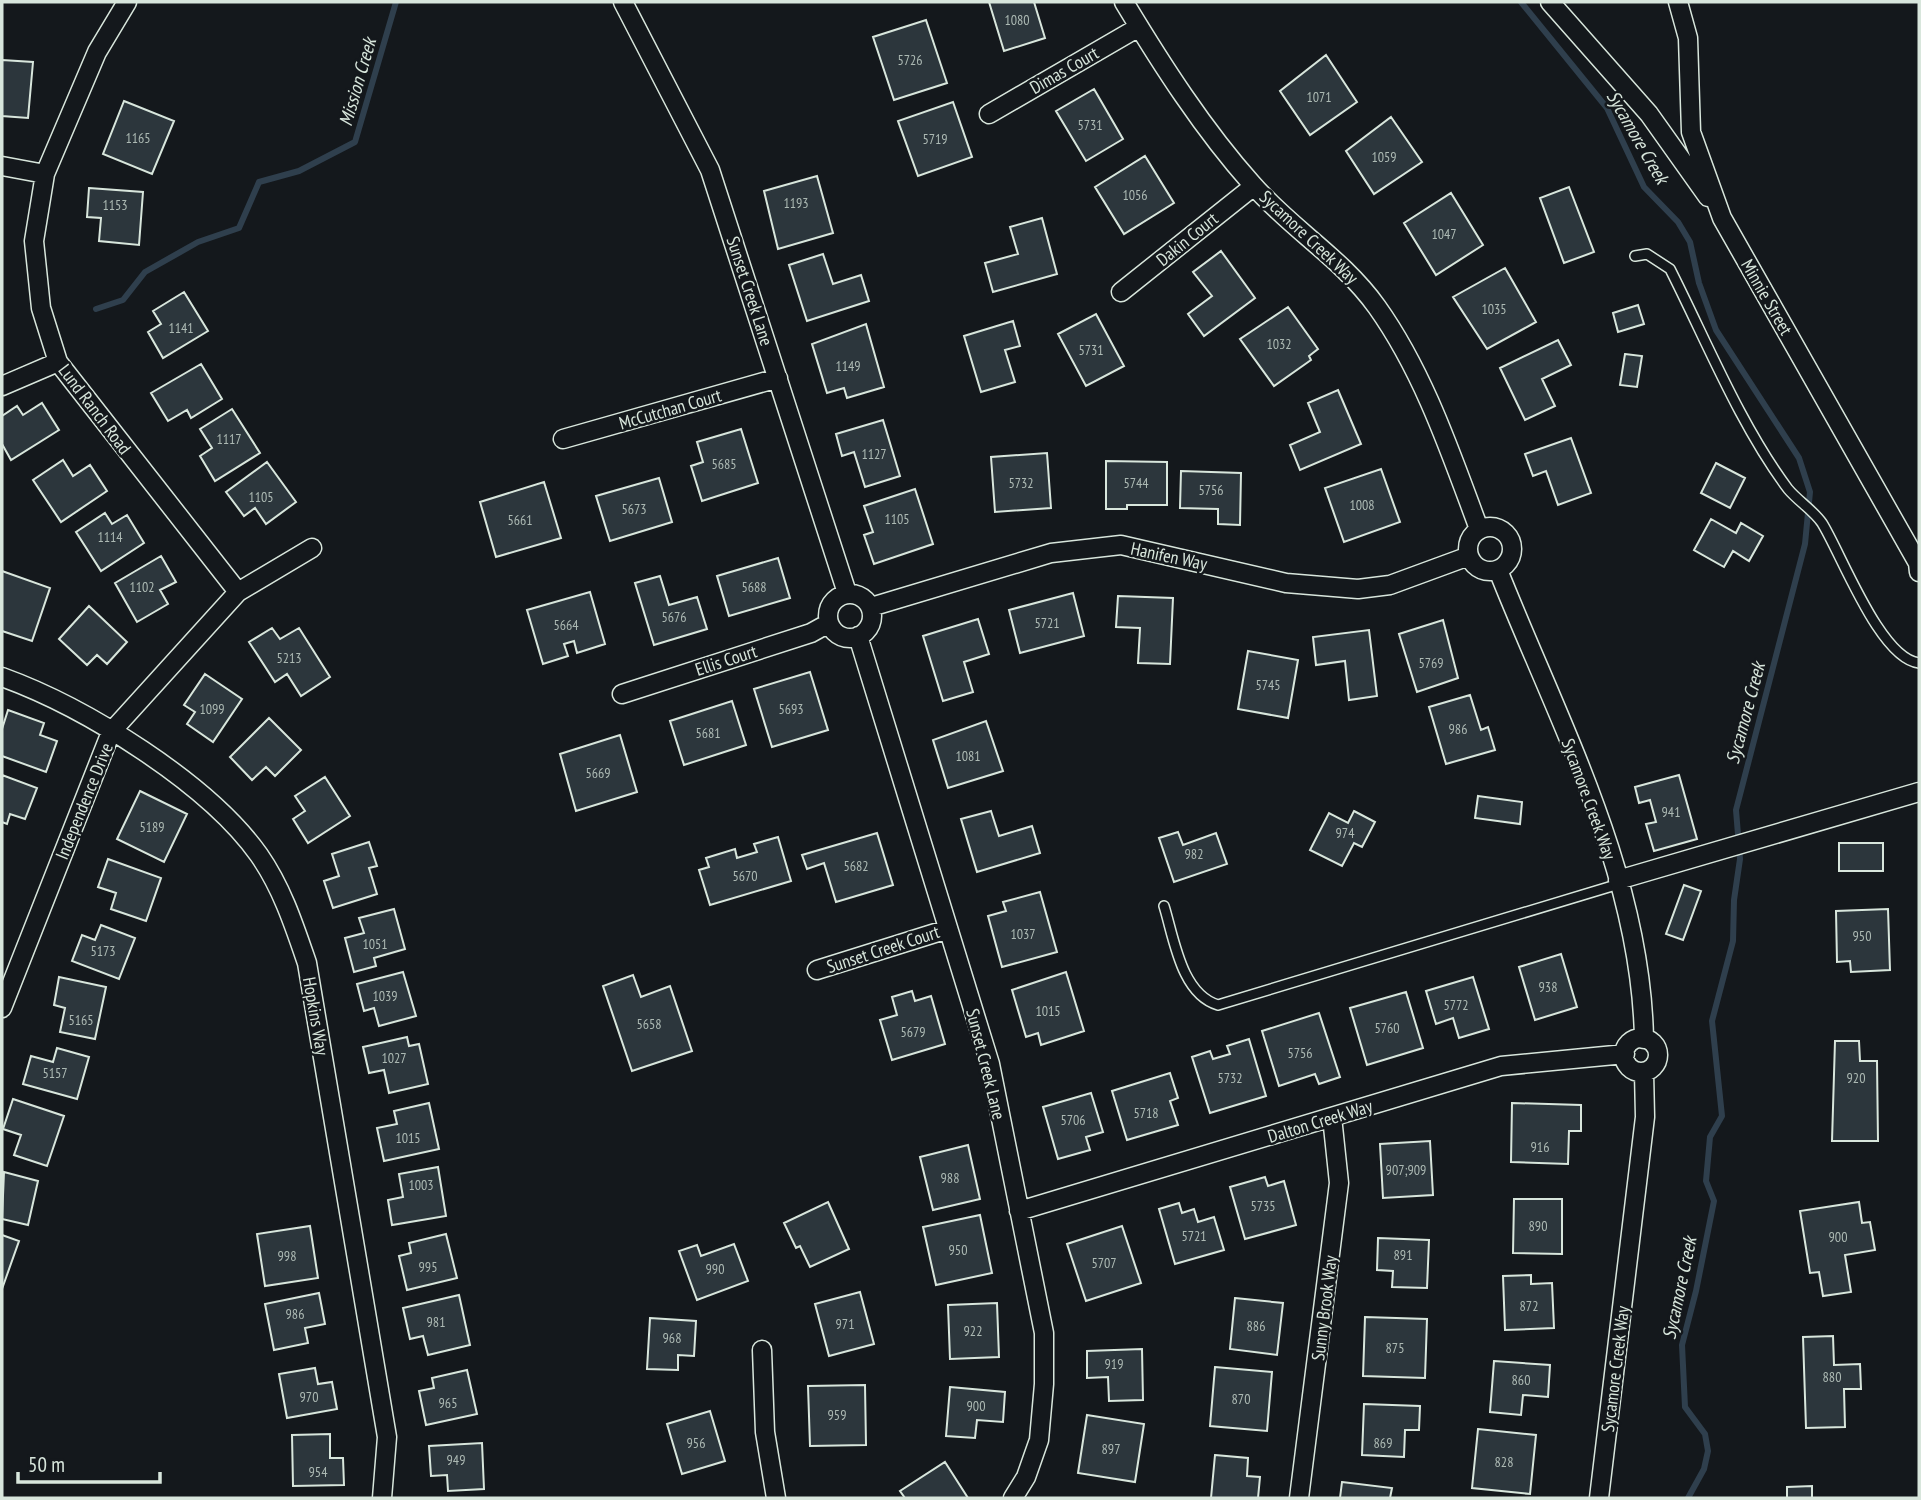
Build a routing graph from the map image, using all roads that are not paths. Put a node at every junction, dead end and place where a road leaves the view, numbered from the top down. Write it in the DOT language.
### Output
graph roads {
  1 [pos="127,2"];
  2 [pos="623,2"];
  3 [pos="1124,2"];
  4 [pos="1550,2"];
  5 [pos="1678,2"];
  6 [pos="1139,27"];
  7 [pos="989,114"];
  8 [pos="2,166"];
  9 [pos="45,174"];
  10 [pos="1254,186"];
  11 [pos="1721,218"];
  12 [pos="1635,256"];
  13 [pos="1121,292"];
  14 [pos="58,362"];
  15 [pos="778,378"];
  16 [pos="2,386"];
  17 [pos="562,439"];
  18 [pos="1479,529"];
  19 [pos="312,548"];
  20 [pos="1469,556"];
  21 [pos="1498,570"];
  22 [pos="1919,572"];
  23 [pos="238,592"];
  24 [pos="847,593"];
  25 [pos="871,607"];
  26 [pos="828,622"];
  27 [pos="858,636"];
  28 [pos="1919,663"];
  29 [pos="2,677"];
  30 [pos="622,694"];
  31 [pos="111,732"];
  32 [pos="1919,792"];
  33 [pos="1618,882"];
  34 [pos="1164,906"];
  35 [pos="948,929"];
  36 [pos="817,970"];
  37 [pos="2,1008"];
  38 [pos="1644,1039"];
  39 [pos="1625,1054"];
  40 [pos="1644,1072"];
  41 [pos="1332,1118"];
  42 [pos="1019,1211"];
  43 [pos="762,1350"];
  44 [pos="382,1498"];
  45 [pos="776,1498"];
  46 [pos="1013,1498"];
  47 [pos="1299,1498"];
  48 [pos="1599,1498"];
  1 -- 9 [label="street, Lund Ranch Road"];
  2 -- 15 [label="street, Sunset Creek Lane"];
  3 -- 6 [label="street, Sycamore Creek Way"];
  4 -- 11 [label="street"];
  5 -- 11 [label="street, Minnie Street"];
  6 -- 7 [label="street, Dimas Court"];
  6 -- 10 [label="street, Sycamore Creek Way"];
  8 -- 9 [label="street"];
  9 -- 14 [label="street, Lund Ranch Road"];
  10 -- 13 [label="street, Dakin Court"];
  10 -- 18 [label="street, Sycamore Creek Way"];
  11 -- 22 [label="street, Minnie Street"];
  12 -- 28 [label="lane"];
  14 -- 16 [label="street"];
  14 -- 23 [label="street, Lund Ranch Road"];
  15 -- 17 [label="street, McCutchan Court"];
  15 -- 24 [label="street, Sunset Creek Lane"];
  18 -- 20 [label="street"];
  18 -- 21 [label="street"];
  19 -- 23 [label="street, Independence Drive"];
  20 -- 21 [label="street"];
  20 -- 25 [label="street, Hanifen Way"];
  21 -- 33 [label="street, Sycamore Creek Way"];
  23 -- 31 [label="street, Independence Drive"];
  24 -- 25 [label="street"];
  24 -- 26 [label="street"];
  25 -- 27 [label="street"];
  26 -- 27 [label="street"];
  26 -- 30 [label="street, Ellis Court"];
  27 -- 35 [label="street, Sunset Creek Lane"];
  29 -- 31 [label="street, Hopkins Way"];
  31 -- 37 [label="street, Independence Drive"];
  31 -- 44 [label="street, Hopkins Way"];
  32 -- 33 [label="street"];
  33 -- 34 [label="lane"];
  33 -- 38 [label="street, Sycamore Creek Way"];
  35 -- 36 [label="street, Sunset Creek Court"];
  35 -- 42 [label="street, Sunset Creek Lane"];
  38 -- 39 [label="street"];
  38 -- 40 [label="street"];
  39 -- 40 [label="street"];
  39 -- 41 [label="street, Dalton Creek Way"];
  40 -- 48 [label="street, Sycamore Creek Way"];
  41 -- 42 [label="street, Dalton Creek Way"];
  41 -- 47 [label="street, Sunny Brook Way"];
  42 -- 46 [label="street, Sunset Creek Lane"];
  43 -- 45 [label="street"];
}
